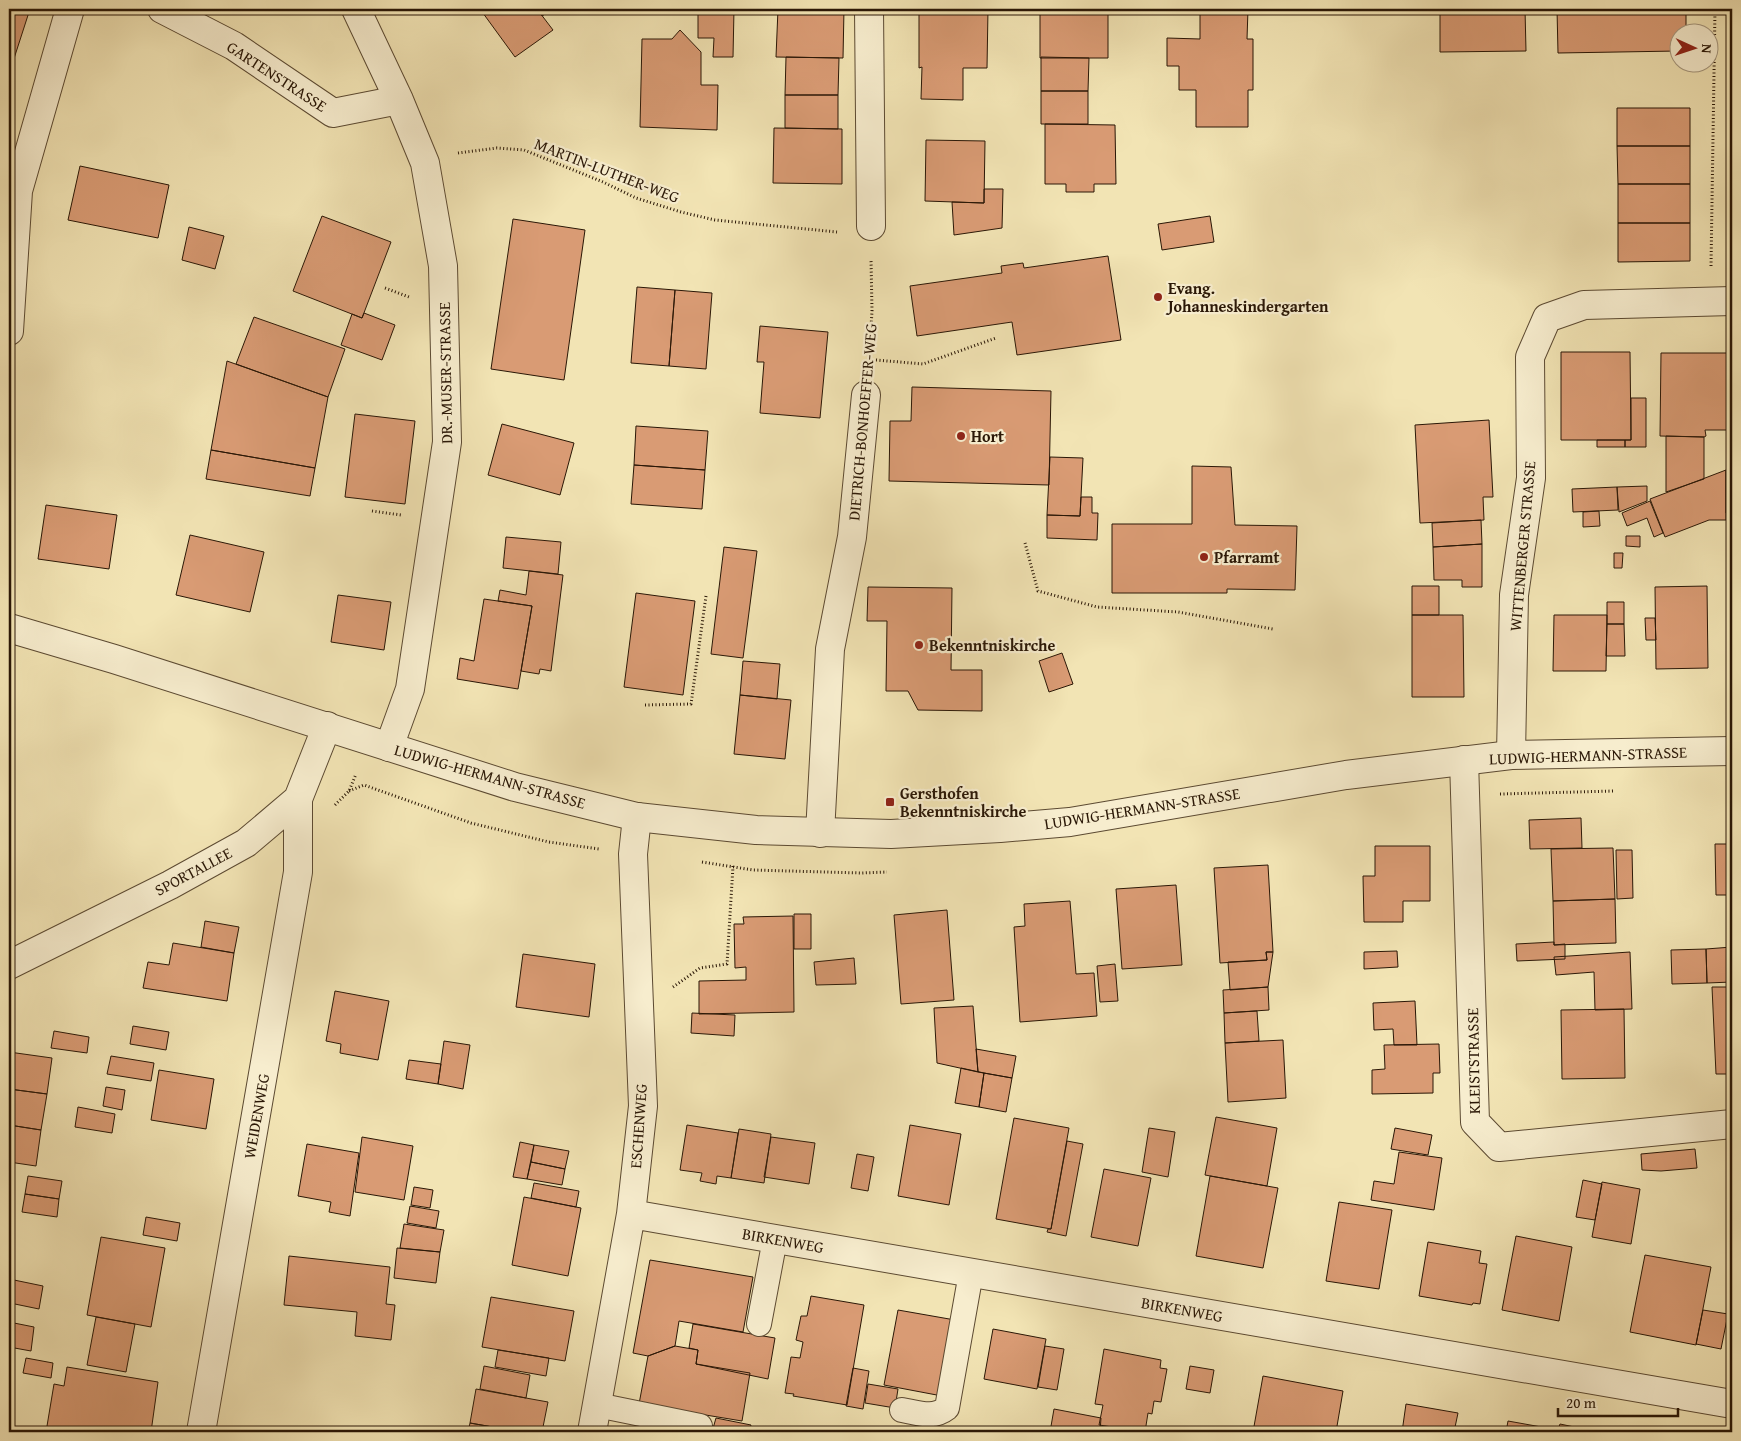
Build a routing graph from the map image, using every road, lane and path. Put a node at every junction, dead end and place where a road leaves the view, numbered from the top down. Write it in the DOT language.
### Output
graph roads {
  1 [pos="70,9"];
  2 [pos="162,9"];
  3 [pos="356,9"];
  4 [pos="869,9"];
  5 [pos="1715,9"];
  6 [pos="399,100"];
  7 [pos="425,164"];
  8 [pos="870,231"];
  9 [pos="1721,301"];
  10 [pos="9,331"];
  11 [pos="996,338"];
  12 [pos="869,359"];
  13 [pos="866,396"];
  14 [pos="1025,542"];
  15 [pos="706,596"];
  16 [pos="9,628"];
  17 [pos="1273,629"];
  18 [pos="645,705"];
  19 [pos="328,726"];
  20 [pos="389,747"];
  21 [pos="1732,751"];
  22 [pos="1512,754"];
  23 [pos="1464,760"];
  24 [pos="349,791"];
  25 [pos="298,799"];
  26 [pos="637,817"];
  27 [pos="500,822"];
  28 [pos="498,830"];
  29 [pos="820,833"];
  30 [pos="633,854"];
  31 [pos="733,866"];
  32 [pos="9,965"];
  33 [pos="639,1014"];
  34 [pos="1732,1124"];
  35 [pos="631,1214"];
  36 [pos="775,1239"];
  37 [pos="971,1273"];
  38 [pos="760,1324"];
  39 [pos="1732,1404"];
  40 [pos="597,1405"];
  41 [pos="902,1410"];
  42 [pos="700,1426"];
  43 [pos="201,1432"];
  44 [pos="592,1432"];
  1 -- 10 [label="street"];
  2 -- 6 [label="street, GARTENSTRASSE"];
  3 -- 6 [label="street, DR.-MUSER-STRASSE"];
  4 -- 8 [label="street"];
  5 -- 9 [label="path"];
  6 -- 7 [label="street, DR.-MUSER-STRASSE"];
  7 -- 8 [label="path, MARTIN-LUTHER-WEG"];
  7 -- 20 [label="street, DR.-MUSER-STRASSE"];
  8 -- 12 [label="path, DIETRICH-BONHOEFFER-WEG"];
  9 -- 22 [label="street, WITTENBERGER STRASSE"];
  11 -- 12 [label="path"];
  12 -- 13 [label="path, DIETRICH-BONHOEFFER-WEG"];
  13 -- 29 [label="street, DIETRICH-BONHOEFFER-WEG"];
  14 -- 17 [label="path"];
  15 -- 18 [label="path"];
  16 -- 19 [label="street, LUDWIG-HERMANN-STRASSE"];
  19 -- 20 [label="street, LUDWIG-HERMANN-STRASSE"];
  19 -- 25 [label="street, SPORTALLEE"];
  20 -- 26 [label="street, LUDWIG-HERMANN-STRASSE"];
  21 -- 22 [label="street, LUDWIG-HERMANN-STRASSE"];
  22 -- 23 [label="street, LUDWIG-HERMANN-STRASSE"];
  23 -- 29 [label="street, LUDWIG-HERMANN-STRASSE"];
  23 -- 34 [label="street, KLEISTSTRASSE"];
  24 -- 28 [label="path"];
  25 -- 32 [label="street, SPORTALLEE"];
  25 -- 43 [label="street, WEIDENWEG"];
  26 -- 29 [label="street, LUDWIG-HERMANN-STRASSE"];
  26 -- 30 [label="street, ESCHENWEG"];
  27 -- 28 [label="path"];
  28 -- 30 [label="path"];
  30 -- 33 [label="street, ESCHENWEG"];
  31 -- 33 [label="path"];
  33 -- 35 [label="street, ESCHENWEG"];
  35 -- 36 [label="street, BIRKENWEG"];
  35 -- 40 [label="street, ESCHENWEG"];
  36 -- 37 [label="street, BIRKENWEG"];
  36 -- 38 [label="lane"];
  37 -- 39 [label="street, BIRKENWEG"];
  37 -- 41 [label="lane"];
  40 -- 42 [label="lane"];
  40 -- 44 [label="street, ESCHENWEG"];
}
